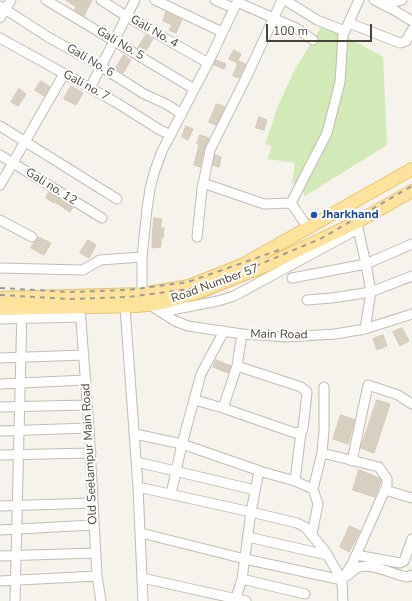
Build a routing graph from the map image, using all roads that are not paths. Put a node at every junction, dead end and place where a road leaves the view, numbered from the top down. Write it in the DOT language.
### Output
graph roads {
  1 [pos="10,0"];
  2 [pos="46,0"];
  3 [pos="101,0"];
  4 [pos="135,0"];
  5 [pos="156,0"];
  6 [pos="215,0"];
  7 [pos="283,0"];
  8 [pos="359,0"];
  9 [pos="402,0"];
  10 [pos="379,2"];
  11 [pos="236,3"];
  12 [pos="2,11"];
  13 [pos="126,16"];
  14 [pos="274,18"];
  15 [pos="412,21"];
  16 [pos="346,30"];
  17 [pos="412,30"];
  18 [pos="222,32"];
  19 [pos="0,38"];
  20 [pos="114,40"];
  21 [pos="313,40"];
  22 [pos="208,63"];
  23 [pos="100,66"];
  24 [pos="64,74"];
  25 [pos="90,88"];
  26 [pos="194,89"];
  27 [pos="182,114"];
  28 [pos="0,126"];
  29 [pos="170,135"];
  30 [pos="26,142"];
  31 [pos="0,155"];
  32 [pos="13,164"];
  33 [pos="412,169"];
  34 [pos="204,183"];
  35 [pos="0,185"];
  36 [pos="412,192"];
  37 [pos="117,199"];
  38 [pos="291,203"];
  39 [pos="102,218"];
  40 [pos="0,220"];
  41 [pos="358,226"];
  42 [pos="308,228"];
  43 [pos="32,237"];
  44 [pos="197,237"];
  45 [pos="412,244"];
  46 [pos="142,257"];
  47 [pos="366,264"];
  48 [pos="263,267"];
  49 [pos="0,268"];
  50 [pos="412,276"];
  51 [pos="269,278"];
  52 [pos="292,278"];
  53 [pos="371,292"];
  54 [pos="142,294"];
  55 [pos="0,298"];
  56 [pos="307,300"];
  57 [pos="150,305"];
  58 [pos="125,307"];
  59 [pos="0,309"];
  60 [pos="80,312"];
  61 [pos="161,312"];
  62 [pos="21,313"];
  63 [pos="412,314"];
  64 [pos="0,319"];
  65 [pos="365,329"];
  66 [pos="224,331"];
  67 [pos="242,334"];
  68 [pos="84,355"];
  69 [pos="0,358"];
  70 [pos="20,358"];
  71 [pos="237,366"];
  72 [pos="86,380"];
  73 [pos="19,383"];
  74 [pos="0,384"];
  75 [pos="324,387"];
  76 [pos="195,400"];
  77 [pos="412,404"];
  78 [pos="86,405"];
  79 [pos="0,407"];
  80 [pos="19,407"];
  81 [pos="224,408"];
  82 [pos="89,428"];
  83 [pos="18,430"];
  84 [pos="0,431"];
  85 [pos="301,432"];
  86 [pos="134,434"];
  87 [pos="182,444"];
  88 [pos="91,453"];
  89 [pos="322,453"];
  90 [pos="0,455"];
  91 [pos="18,455"];
  92 [pos="352,461"];
  93 [pos="137,462"];
  94 [pos="176,471"];
  95 [pos="260,471"];
  96 [pos="295,481"];
  97 [pos="138,487"];
  98 [pos="313,489"];
  99 [pos="255,490"];
  100 [pos="385,490"];
  101 [pos="171,494"];
  102 [pos="412,498"];
  103 [pos="93,503"];
  104 [pos="0,506"];
  105 [pos="18,506"];
  106 [pos="251,512"];
  107 [pos="93,526"];
  108 [pos="0,530"];
  109 [pos="17,530"];
  110 [pos="141,533"];
  111 [pos="312,534"];
  112 [pos="248,537"];
  113 [pos="412,539"];
  114 [pos="96,553"];
  115 [pos="356,554"];
  116 [pos="327,555"];
  117 [pos="0,556"];
  118 [pos="17,556"];
  119 [pos="245,559"];
  120 [pos="412,575"];
  121 [pos="97,576"];
  122 [pos="142,578"];
  123 [pos="242,579"];
  124 [pos="0,580"];
  125 [pos="16,580"];
  126 [pos="342,580"];
  127 [pos="305,594"];
  128 [pos="235,600"];
  129 [pos="15,601"];
  130 [pos="101,601"];
  131 [pos="144,601"];
  132 [pos="246,601"];
  133 [pos="344,601"];
  1 -- 12 [label="street"];
  2 -- 20 [label="street, Gali No. 5"];
  3 -- 13 [label="street, Gali No. 4"];
  4 -- 13 [label="street"];
  5 -- 18 [label="street"];
  6 -- 11 [label="street"];
  7 -- 14 [label="street"];
  7 -- 16 [label="street"];
  8 -- 16 [label="street"];
  9 -- 10 [label="street"];
  10 -- 15 [label="street"];
  11 -- 14 [label="street"];
  11 -- 18 [label="street"];
  12 -- 23 [label="street, Gali No. 6"];
  13 -- 20 [label="street"];
  13 -- 22 [label="street, Gali No. 4"];
  14 -- 21 [label="street"];
  14 -- 34 [label="street"];
  16 -- 17 [label="street"];
  16 -- 38 [label="street"];
  18 -- 22 [label="street"];
  19 -- 24 [label="street, Gali no. 7"];
  20 -- 23 [label="street"];
  20 -- 26 [label="street, Gali No. 5"];
  22 -- 26 [label="street"];
  23 -- 25 [label="street"];
  23 -- 27 [label="street, Gali No. 6"];
  24 -- 25 [label="street, Gali no. 7"];
  24 -- 30 [label="street"];
  25 -- 29 [label="street, Gali no. 7"];
  26 -- 27 [label="street"];
  27 -- 29 [label="street"];
  28 -- 30 [label="street"];
  29 -- 46 [label="street"];
  30 -- 32 [label="street"];
  30 -- 37 [label="street"];
  31 -- 32 [label="street, Gali no. 12"];
  32 -- 35 [label="street"];
  32 -- 39 [label="street, Gali no. 12"];
  33 -- 42 [label="main road"];
  34 -- 38 [label="street"];
  34 -- 44 [label="street"];
  36 -- 41 [label="main road, Road Number 57"];
  38 -- 42 [label="street"];
  40 -- 43 [label="street"];
  41 -- 47 [label="street"];
  41 -- 48 [label="main road, Road Number 57"];
  41 -- 51 [label="street"];
  42 -- 54 [label="main road"];
  45 -- 47 [label="street"];
  46 -- 49 [label="street"];
  46 -- 54 [label="street"];
  47 -- 52 [label="street"];
  47 -- 53 [label="street"];
  48 -- 51 [label="street"];
  48 -- 57 [label="main road, Road Number 57"];
  50 -- 53 [label="street"];
  51 -- 61 [label="street"];
  53 -- 56 [label="street"];
  53 -- 65 [label="street"];
  54 -- 55 [label="main road"];
  57 -- 58 [label="main road, Road Number 57"];
  57 -- 61 [label="street, Main Road"];
  58 -- 60 [label="main road, Road Number 57"];
  58 -- 86 [label="street"];
  59 -- 62 [label="main road, Road Number 57"];
  60 -- 62 [label="main road, Road Number 57"];
  60 -- 68 [label="street, Old Seelampur Main Road"];
  61 -- 66 [label="street, Main Road"];
  62 -- 64 [label="street"];
  62 -- 70 [label="street"];
  63 -- 65 [label="street, Main Road"];
  65 -- 67 [label="street, Main Road"];
  66 -- 67 [label="street, Main Road"];
  66 -- 76 [label="street"];
  67 -- 71 [label="street"];
  68 -- 70 [label="street"];
  68 -- 72 [label="street, Old Seelampur Main Road"];
  69 -- 70 [label="street"];
  70 -- 73 [label="street"];
  71 -- 81 [label="street"];
  71 -- 85 [label="street"];
  72 -- 73 [label="street"];
  72 -- 78 [label="street, Old Seelampur Main Road"];
  73 -- 74 [label="street"];
  73 -- 80 [label="street"];
  75 -- 89 [label="street"];
  76 -- 81 [label="street"];
  76 -- 87 [label="street"];
  77 -- 92 [label="street"];
  78 -- 80 [label="street"];
  78 -- 82 [label="street, Old Seelampur Main Road"];
  79 -- 80 [label="street"];
  80 -- 83 [label="street"];
  81 -- 85 [label="street"];
  82 -- 83 [label="street"];
  82 -- 88 [label="street, Old Seelampur Main Road"];
  83 -- 84 [label="street"];
  83 -- 91 [label="street"];
  85 -- 96 [label="street"];
  86 -- 87 [label="street"];
  86 -- 93 [label="street"];
  87 -- 94 [label="street"];
  87 -- 95 [label="street"];
  88 -- 91 [label="street"];
  88 -- 103 [label="street, Old Seelampur Main Road"];
  89 -- 92 [label="street"];
  89 -- 98 [label="street"];
  90 -- 91 [label="street"];
  91 -- 105 [label="street"];
  92 -- 100 [label="street"];
  93 -- 94 [label="street"];
  93 -- 97 [label="street"];
  94 -- 99 [label="street"];
  94 -- 101 [label="street"];
  95 -- 96 [label="street"];
  95 -- 99 [label="street"];
  96 -- 98 [label="street"];
  97 -- 101 [label="street"];
  97 -- 110 [label="street"];
  98 -- 111 [label="street"];
  99 -- 106 [label="street"];
  100 -- 102 [label="street"];
  100 -- 115 [label="street"];
  101 -- 106 [label="street"];
  103 -- 105 [label="street"];
  103 -- 107 [label="street, Old Seelampur Main Road"];
  104 -- 105 [label="street"];
  105 -- 109 [label="street"];
  106 -- 111 [label="street"];
  106 -- 112 [label="street"];
  107 -- 109 [label="street"];
  107 -- 114 [label="street, Old Seelampur Main Road"];
  108 -- 109 [label="street"];
  109 -- 118 [label="street"];
  110 -- 119 [label="street"];
  110 -- 122 [label="street"];
  111 -- 116 [label="street"];
  112 -- 116 [label="street"];
  112 -- 119 [label="street"];
  113 -- 115 [label="street"];
  114 -- 118 [label="street"];
  114 -- 121 [label="street, Old Seelampur Main Road"];
  115 -- 126 [label="street"];
  116 -- 126 [label="street"];
  117 -- 118 [label="street"];
  118 -- 125 [label="street"];
  119 -- 123 [label="street"];
  119 -- 126 [label="street"];
  120 -- 126 [label="street"];
  121 -- 125 [label="street"];
  121 -- 130 [label="street, Old Seelampur Main Road"];
  122 -- 128 [label="street"];
  122 -- 131 [label="street"];
  123 -- 127 [label="street"];
  123 -- 128 [label="street"];
  124 -- 125 [label="street"];
  125 -- 129 [label="street"];
  126 -- 133 [label="street"];
  128 -- 132 [label="street"];
}
